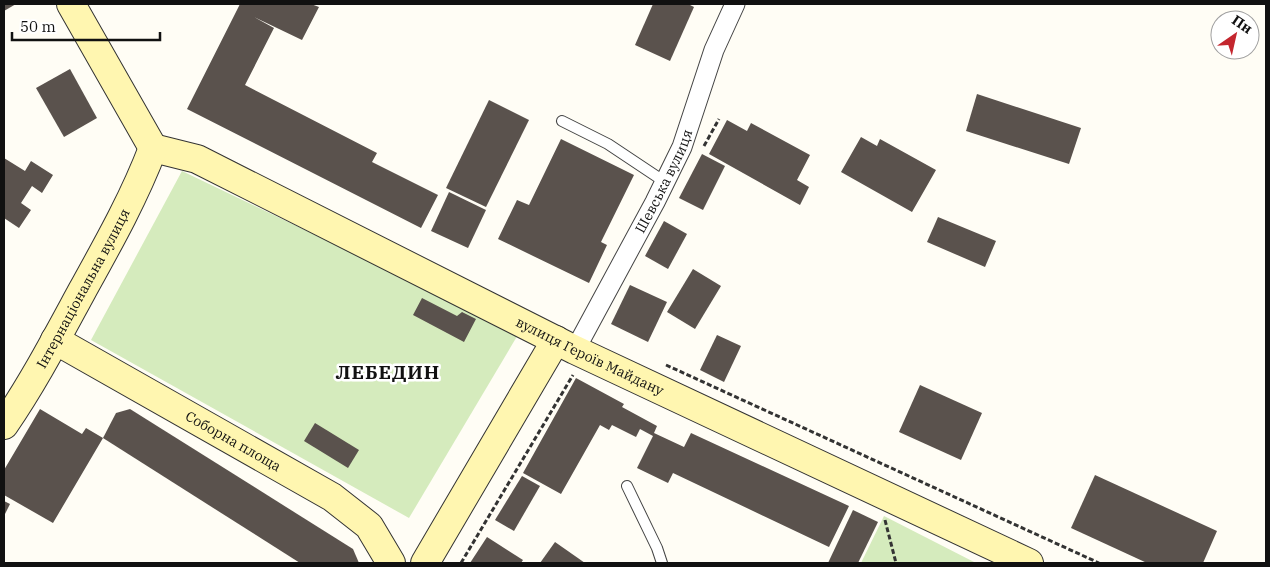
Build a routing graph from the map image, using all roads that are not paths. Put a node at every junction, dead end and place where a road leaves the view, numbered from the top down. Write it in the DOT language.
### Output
graph roads {
  1 [pos="71,4"];
  2 [pos="735,4"];
  3 [pos="562,121"];
  4 [pos="153,148"];
  5 [pos="665,182"];
  6 [pos="55,340"];
  7 [pos="572,348"];
  8 [pos="4,425"];
  9 [pos="627,486"];
  10 [pos="391,563"];
  11 [pos="425,563"];
  12 [pos="662,563"];
  13 [pos="1029,563"];
  1 -- 4 [label="main road"];
  2 -- 5 [label="street, Шевська вулиця"];
  3 -- 5 [label="lane"];
  4 -- 6 [label="main road, Інтернаціональна вулиця"];
  4 -- 7 [label="main road, вулиця Героїв Майдану"];
  5 -- 7 [label="street, Шевська вулиця"];
  6 -- 8 [label="main road, Інтернаціональна вулиця"];
  6 -- 10 [label="main road, Соборна площа"];
  7 -- 11 [label="main road"];
  7 -- 13 [label="main road, вулиця Героїв Майдану"];
  9 -- 12 [label="lane"];
}
